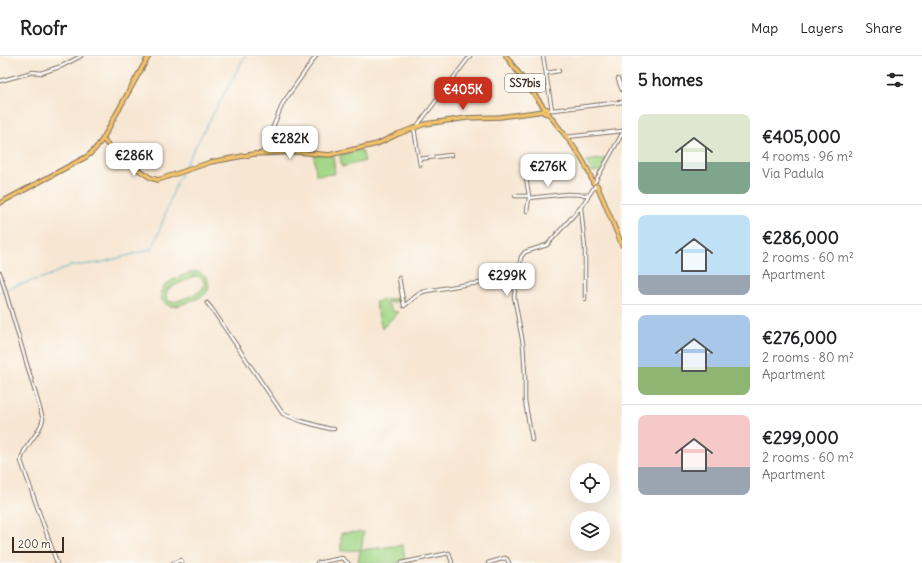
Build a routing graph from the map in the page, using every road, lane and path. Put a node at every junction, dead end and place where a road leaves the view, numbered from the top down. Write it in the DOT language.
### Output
graph roads {
  1 [pos="81,56"];
  2 [pos="149,56"];
  3 [pos="316,56"];
  4 [pos="470,56"];
  5 [pos="506,56"];
  6 [pos="543,56"];
  7 [pos="559,71"];
  8 [pos="546,73"];
  9 [pos="618,79"];
  10 [pos="0,81"];
  11 [pos="622,90"];
  12 [pos="622,102"];
  13 [pos="548,111"];
  14 [pos="415,127"];
  15 [pos="622,132"];
  16 [pos="566,137"];
  17 [pos="103,139"];
  18 [pos="262,153"];
  19 [pos="451,155"];
  20 [pos="419,160"];
  21 [pos="420,165"];
  22 [pos="526,178"];
  23 [pos="596,185"];
  24 [pos="588,195"];
  25 [pos="515,196"];
  26 [pos="529,197"];
  27 [pos="0,203"];
  28 [pos="581,207"];
  29 [pos="527,211"];
  30 [pos="622,245"];
  31 [pos="0,273"];
  32 [pos="399,278"];
  33 [pos="516,282"];
  34 [pos="585,299"];
  35 [pos="207,303"];
  36 [pos="334,429"];
  37 [pos="532,440"];
  38 [pos="57,563"];
  39 [pos="172,563"];
  40 [pos="182,563"];
  41 [pos="317,563"];
  42 [pos="348,563"];
  43 [pos="401,563"];
  44 [pos="452,563"];
  45 [pos="488,563"];
  46 [pos="509,563"];
  1 -- 10 [label="street"];
  2 -- 17 [label="main road"];
  3 -- 18 [label="street"];
  4 -- 14 [label="street"];
  5 -- 13 [label="main road, SS7bis"];
  6 -- 8 [label="street"];
  7 -- 8 [label="street"];
  8 -- 13 [label="street"];
  9 -- 11 [label="street"];
  12 -- 13 [label="street"];
  13 -- 14 [label="main road"];
  13 -- 16 [label="main road, SS7bis"];
  14 -- 18 [label="main road"];
  14 -- 20 [label="street"];
  15 -- 16 [label="street"];
  15 -- 23 [label="street"];
  16 -- 23 [label="main road, SS7bis"];
  17 -- 18 [label="main road"];
  17 -- 27 [label="main road"];
  19 -- 20 [label="street"];
  20 -- 21 [label="street"];
  22 -- 26 [label="street"];
  23 -- 24 [label="street"];
  23 -- 30 [label="main road, SS7bis"];
  24 -- 26 [label="street"];
  24 -- 28 [label="street"];
  25 -- 26 [label="street"];
  26 -- 29 [label="street"];
  28 -- 33 [label="street"];
  28 -- 34 [label="street"];
  31 -- 38 [label="street"];
  32 -- 33 [label="street"];
  33 -- 37 [label="street"];
  35 -- 36 [label="street"];
  39 -- 40 [label="street"];
  41 -- 42 [label="street"];
  43 -- 44 [label="street"];
  45 -- 46 [label="street"];
}
